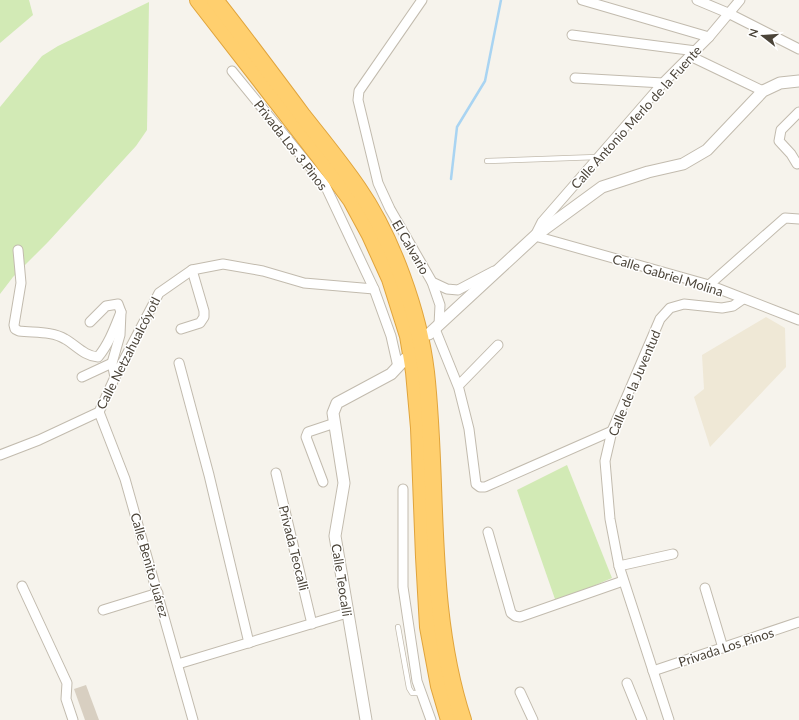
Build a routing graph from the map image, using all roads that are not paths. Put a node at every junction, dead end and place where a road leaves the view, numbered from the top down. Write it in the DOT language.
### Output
graph roads {
  1 [pos="198,0"];
  2 [pos="215,0"];
  3 [pos="422,0"];
  4 [pos="582,0"];
  5 [pos="697,0"];
  6 [pos="740,0"];
  7 [pos="728,14"];
  8 [pos="572,34"];
  9 [pos="709,37"];
  10 [pos="799,49"];
  11 [pos="693,54"];
  12 [pos="232,72"];
  13 [pos="575,78"];
  14 [pos="799,81"];
  15 [pos="663,84"];
  16 [pos="763,91"];
  17 [pos="799,112"];
  18 [pos="599,157"];
  19 [pos="487,161"];
  20 [pos="797,164"];
  21 [pos="368,186"];
  22 [pos="799,219"];
  23 [pos="535,236"];
  24 [pos="18,250"];
  25 [pos="504,266"];
  26 [pos="192,270"];
  27 [pos="432,282"];
  28 [pos="709,285"];
  29 [pos="374,289"];
  30 [pos="743,299"];
  31 [pos="121,312"];
  32 [pos="799,320"];
  33 [pos="90,322"];
  34 [pos="180,329"];
  35 [pos="434,329"];
  36 [pos="498,344"];
  37 [pos="112,363"];
  38 [pos="401,363"];
  39 [pos="179,364"];
  40 [pos="82,377"];
  41 [pos="115,377"];
  42 [pos="459,389"];
  43 [pos="99,412"];
  44 [pos="335,423"];
  45 [pos="612,430"];
  46 [pos="0,455"];
  47 [pos="276,473"];
  48 [pos="323,482"];
  49 [pos="403,489"];
  50 [pos="488,532"];
  51 [pos="673,554"];
  52 [pos="619,566"];
  53 [pos="623,581"];
  54 [pos="22,586"];
  55 [pos="704,588"];
  56 [pos="158,593"];
  57 [pos="103,610"];
  58 [pos="347,613"];
  59 [pos="799,622"];
  60 [pos="312,624"];
  61 [pos="398,627"];
  62 [pos="249,643"];
  63 [pos="723,648"];
  64 [pos="178,664"];
  65 [pos="653,671"];
  66 [pos="627,683"];
  67 [pos="520,692"];
  68 [pos="421,693"];
  69 [pos="73,720"];
  70 [pos="193,720"];
  71 [pos="366,720"];
  72 [pos="431,720"];
  73 [pos="449,720"];
  74 [pos="463,720"];
  75 [pos="533,720"];
  76 [pos="642,720"];
  77 [pos="669,720"];
  1 -- 73 [label="highway"];
  2 -- 21 [label="highway"];
  3 -- 21 [label="street, El Calvario"];
  4 -- 9 [label="street"];
  5 -- 7 [label="street"];
  6 -- 7 [label="street, Calle Antonio Merlo de la Fuente"];
  7 -- 9 [label="street, Calle Antonio Merlo de la Fuente"];
  7 -- 10 [label="street"];
  8 -- 11 [label="street"];
  9 -- 11 [label="street, Calle Antonio Merlo de la Fuente"];
  11 -- 15 [label="street, Calle Antonio Merlo de la Fuente"];
  11 -- 16 [label="street"];
  12 -- 29 [label="street, Privada Los 3 Pinos"];
  13 -- 15 [label="street"];
  14 -- 16 [label="street"];
  15 -- 18 [label="street, Calle Antonio Merlo de la Fuente"];
  16 -- 23 [label="street"];
  17 -- 20 [label="street"];
  18 -- 19 [label="lane"];
  18 -- 23 [label="street, Calle Antonio Merlo de la Fuente"];
  21 -- 27 [label="street, El Calvario"];
  21 -- 74 [label="highway"];
  22 -- 28 [label="street"];
  23 -- 25 [label="street"];
  23 -- 28 [label="street, Calle Gabriel Molina"];
  24 -- 31 [label="street"];
  25 -- 27 [label="street, El Calvario"];
  25 -- 35 [label="street"];
  26 -- 29 [label="street, Calle Netzahualcóyotl"];
  26 -- 34 [label="street"];
  26 -- 41 [label="street, Calle Netzahualcóyotl"];
  27 -- 35 [label="street"];
  28 -- 30 [label="street, Calle Gabriel Molina"];
  29 -- 38 [label="street, Privada Los 3 Pinos"];
  30 -- 32 [label="street, Calle Gabriel Molina"];
  30 -- 45 [label="street, Calle de la Juventud"];
  31 -- 33 [label="street"];
  31 -- 37 [label="street"];
  35 -- 36 [label="street"];
  37 -- 40 [label="street"];
  37 -- 41 [label="street"];
  38 -- 44 [label="street, Calle Teocalli"];
  39 -- 62 [label="street"];
  41 -- 43 [label="street, Calle Netzahualcóyotl"];
  42 -- 45 [label="street"];
  43 -- 46 [label="street, Calle Netzahualcóyotl"];
  43 -- 56 [label="street, Calle Benito Juárez"];
  44 -- 48 [label="street"];
  44 -- 58 [label="street, Calle Teocalli"];
  45 -- 52 [label="street, Calle de la Juventud"];
  47 -- 60 [label="street, Privada Teocalli"];
  49 -- 68 [label="street"];
  50 -- 53 [label="street"];
  51 -- 52 [label="street"];
  52 -- 53 [label="street, Calle de la Juventud"];
  53 -- 65 [label="street, Calle de la Juventud"];
  54 -- 69 [label="street"];
  55 -- 63 [label="street"];
  56 -- 57 [label="street"];
  56 -- 64 [label="street, Calle Benito Juárez"];
  58 -- 60 [label="street"];
  58 -- 71 [label="street, Calle Teocalli"];
  59 -- 63 [label="street, Privada Los Pinos"];
  60 -- 62 [label="street"];
  61 -- 68 [label="lane"];
  62 -- 64 [label="street"];
  63 -- 65 [label="street, Privada Los Pinos"];
  64 -- 70 [label="street, Calle Benito Juárez"];
  65 -- 77 [label="street, Calle de la Juventud"];
  66 -- 76 [label="street"];
  67 -- 75 [label="street"];
  68 -- 72 [label="street"];
}
